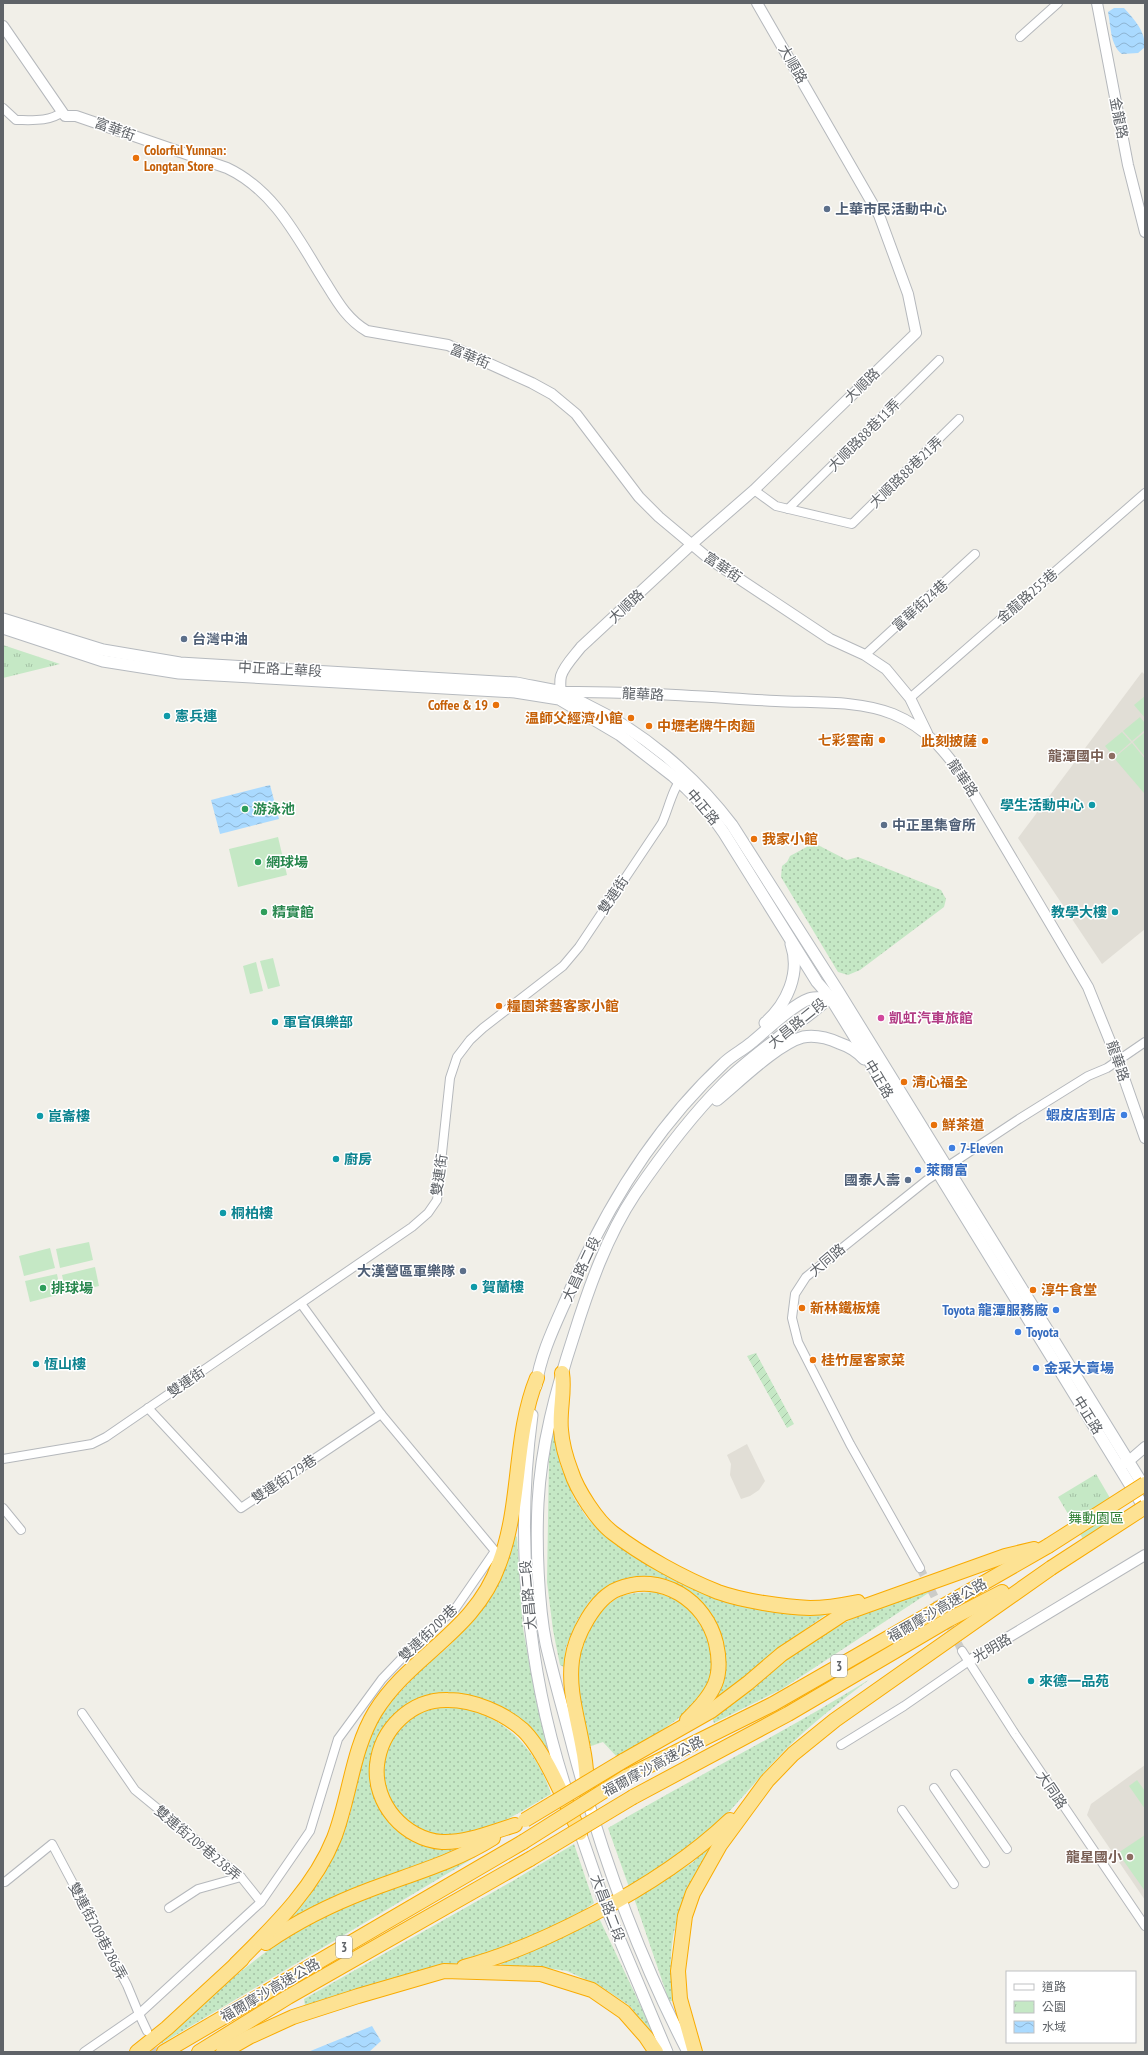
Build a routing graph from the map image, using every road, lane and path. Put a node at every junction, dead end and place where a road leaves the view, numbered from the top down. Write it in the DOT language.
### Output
graph roads {
  1 [pos="757,3"];
  2 [pos="1058,3"];
  3 [pos="1097,3"];
  4 [pos="3,26"];
  5 [pos="1020,37"];
  6 [pos="3,108"];
  7 [pos="62,112"];
  8 [pos="1145,232"];
  9 [pos="939,360"];
  10 [pos="960,419"];
  11 [pos="754,490"];
  12 [pos="1145,493"];
  13 [pos="788,509"];
  14 [pos="692,544"];
  15 [pos="976,554"];
  16 [pos="3,619"];
  17 [pos="3,628"];
  18 [pos="865,655"];
  19 [pos="560,696"];
  20 [pos="910,698"];
  21 [pos="927,733"];
  22 [pos="683,777"];
  23 [pos="785,928"];
  24 [pos="830,997"];
  25 [pos="1145,1042"];
  26 [pos="726,1061"];
  27 [pos="1118,1061"];
  28 [pos="877,1076"];
  29 [pos="691,1121"];
  30 [pos="1145,1138"];
  31 [pos="941,1170"];
  32 [pos="302,1305"];
  33 [pos="562,1373"];
  34 [pos="538,1378"];
  35 [pos="148,1408"];
  36 [pos="381,1414"];
  37 [pos="1145,1447"];
  38 [pos="3,1459"];
  39 [pos="1125,1463"];
  40 [pos="1143,1489"];
  41 [pos="3,1508"];
  42 [pos="1145,1508"];
  43 [pos="21,1530"];
  44 [pos="1048,1546"];
  45 [pos="1145,1555"];
  46 [pos="920,1568"];
  47 [pos="1051,1568"];
  48 [pos="892,1595"];
  49 [pos="962,1651"];
  50 [pos="969,1661"];
  51 [pos="82,1713"];
  52 [pos="674,1733"];
  53 [pos="841,1745"];
  54 [pos="955,1774"];
  55 [pos="934,1788"];
  56 [pos="755,1797"];
  57 [pos="588,1804"];
  58 [pos="902,1810"];
  59 [pos="520,1822"];
  60 [pos="580,1833"];
  61 [pos="1007,1849"];
  62 [pos="985,1863"];
  63 [pos="241,1877"];
  64 [pos="5,1882"];
  65 [pos="954,1884"];
  66 [pos="621,1899"];
  67 [pos="261,1902"];
  68 [pos="606,1907"];
  69 [pos="169,1908"];
  70 [pos="1145,1926"];
  71 [pos="236,1964"];
  72 [pos="444,1971"];
  73 [pos="138,2014"];
  74 [pos="147,2031"];
  75 [pos="84,2052"];
  76 [pos="137,2052"];
  77 [pos="164,2052"];
  78 [pos="199,2052"];
  79 [pos="223,2052"];
  80 [pos="656,2052"];
  81 [pos="667,2052"];
  82 [pos="688,2052"];
  83 [pos="695,2052"];
  1 -- 11 [label="street, 大順路"];
  2 -- 5 [label="street"];
  3 -- 8 [label="street, 金龍路"];
  4 -- 7 [label="street"];
  6 -- 7 [label="street"];
  7 -- 14 [label="street, 富華街"];
  9 -- 13 [label="street, 大順路88巷11弄"];
  10 -- 13 [label="street, 大順路88巷21弄"];
  11 -- 13 [label="street"];
  11 -- 14 [label="street, 大順路"];
  12 -- 20 [label="street, 金龍路255巷"];
  14 -- 18 [label="street, 富華街"];
  14 -- 19 [label="street, 大順路"];
  15 -- 18 [label="street, 富華街24巷"];
  16 -- 19 [label="main road, 中正路上華段"];
  17 -- 19 [label="main road, 中正路上華段"];
  18 -- 20 [label="street, 富華街"];
  19 -- 21 [label="street, 龍華路"];
  19 -- 22 [label="main road, 中正路"];
  20 -- 21 [label="street, 富華街"];
  21 -- 27 [label="street, 龍華路"];
  22 -- 23 [label="main road, 中正路"];
  22 -- 31 [label="main road, 中正路"];
  22 -- 32 [label="street, 雙連街"];
  23 -- 24 [label="main road, 中正路"];
  23 -- 26 [label="main road"];
  24 -- 26 [label="main road, 大昌路二段"];
  24 -- 28 [label="main road, 中正路"];
  24 -- 29 [label="main road, 大昌路二段"];
  25 -- 27 [label="street, 大同路"];
  26 -- 34 [label="main road, 大昌路二段"];
  27 -- 30 [label="street, 龍華路"];
  27 -- 31 [label="street, 大同路"];
  28 -- 29 [label="main road"];
  28 -- 31 [label="main road, 中正路"];
  29 -- 33 [label="main road, 大昌路二段"];
  31 -- 39 [label="main road, 中正路"];
  31 -- 46 [label="street, 大同路"];
  32 -- 35 [label="street, 雙連街"];
  32 -- 36 [label="street, 雙連街209巷"];
  33 -- 48 [label="highway"];
  33 -- 57 [label="main road, 大昌路二段"];
  34 -- 60 [label="main road, 大昌路二段"];
  34 -- 71 [label="highway"];
  35 -- 36 [label="street, 雙連街279巷"];
  35 -- 38 [label="street, 雙連街"];
  36 -- 67 [label="street, 雙連街209巷"];
  37 -- 39 [label="street"];
  39 -- 40 [label="main road, 中正路"];
  40 -- 42 [label="main road, 中正路"];
  40 -- 44 [label="highway, 福爾摩沙高速公路 / 3, bridge"];
  41 -- 43 [label="street"];
  42 -- 47 [label="highway, 福爾摩沙高速公路 / 3, bridge"];
  44 -- 48 [label="highway"];
  44 -- 77 [label="highway, 福爾摩沙高速公路 / 3, bridge"];
  45 -- 50 [label="street, 光明路"];
  47 -- 56 [label="highway"];
  47 -- 78 [label="highway, 福爾摩沙高速公路 / 3, bridge"];
  48 -- 52 [label="highway"];
  49 -- 50 [label="street, 大同路"];
  50 -- 53 [label="street, 光明路"];
  50 -- 70 [label="street, 大同路"];
  51 -- 63 [label="street, 雙連街209巷238弄"];
  52 -- 57 [label="highway"];
  52 -- 59 [label="highway, bridge"];
  54 -- 61 [label="street"];
  55 -- 62 [label="street"];
  56 -- 66 [label="highway"];
  56 -- 83 [label="highway"];
  57 -- 66 [label="main road, 大昌路二段"];
  58 -- 65 [label="street"];
  59 -- 60 [label="highway"];
  59 -- 71 [label="highway"];
  60 -- 68 [label="main road, 大昌路二段"];
  63 -- 67 [label="street, 雙連街209巷238弄"];
  63 -- 69 [label="street"];
  64 -- 73 [label="street, 雙連街209巷286弄"];
  66 -- 68 [label="highway"];
  66 -- 82 [label="main road, 大昌路二段"];
  67 -- 73 [label="street"];
  68 -- 72 [label="highway"];
  68 -- 81 [label="main road, 大昌路二段"];
  71 -- 76 [label="highway"];
  72 -- 79 [label="highway"];
  72 -- 80 [label="highway"];
  73 -- 74 [label="street"];
  73 -- 75 [label="street"];
}
